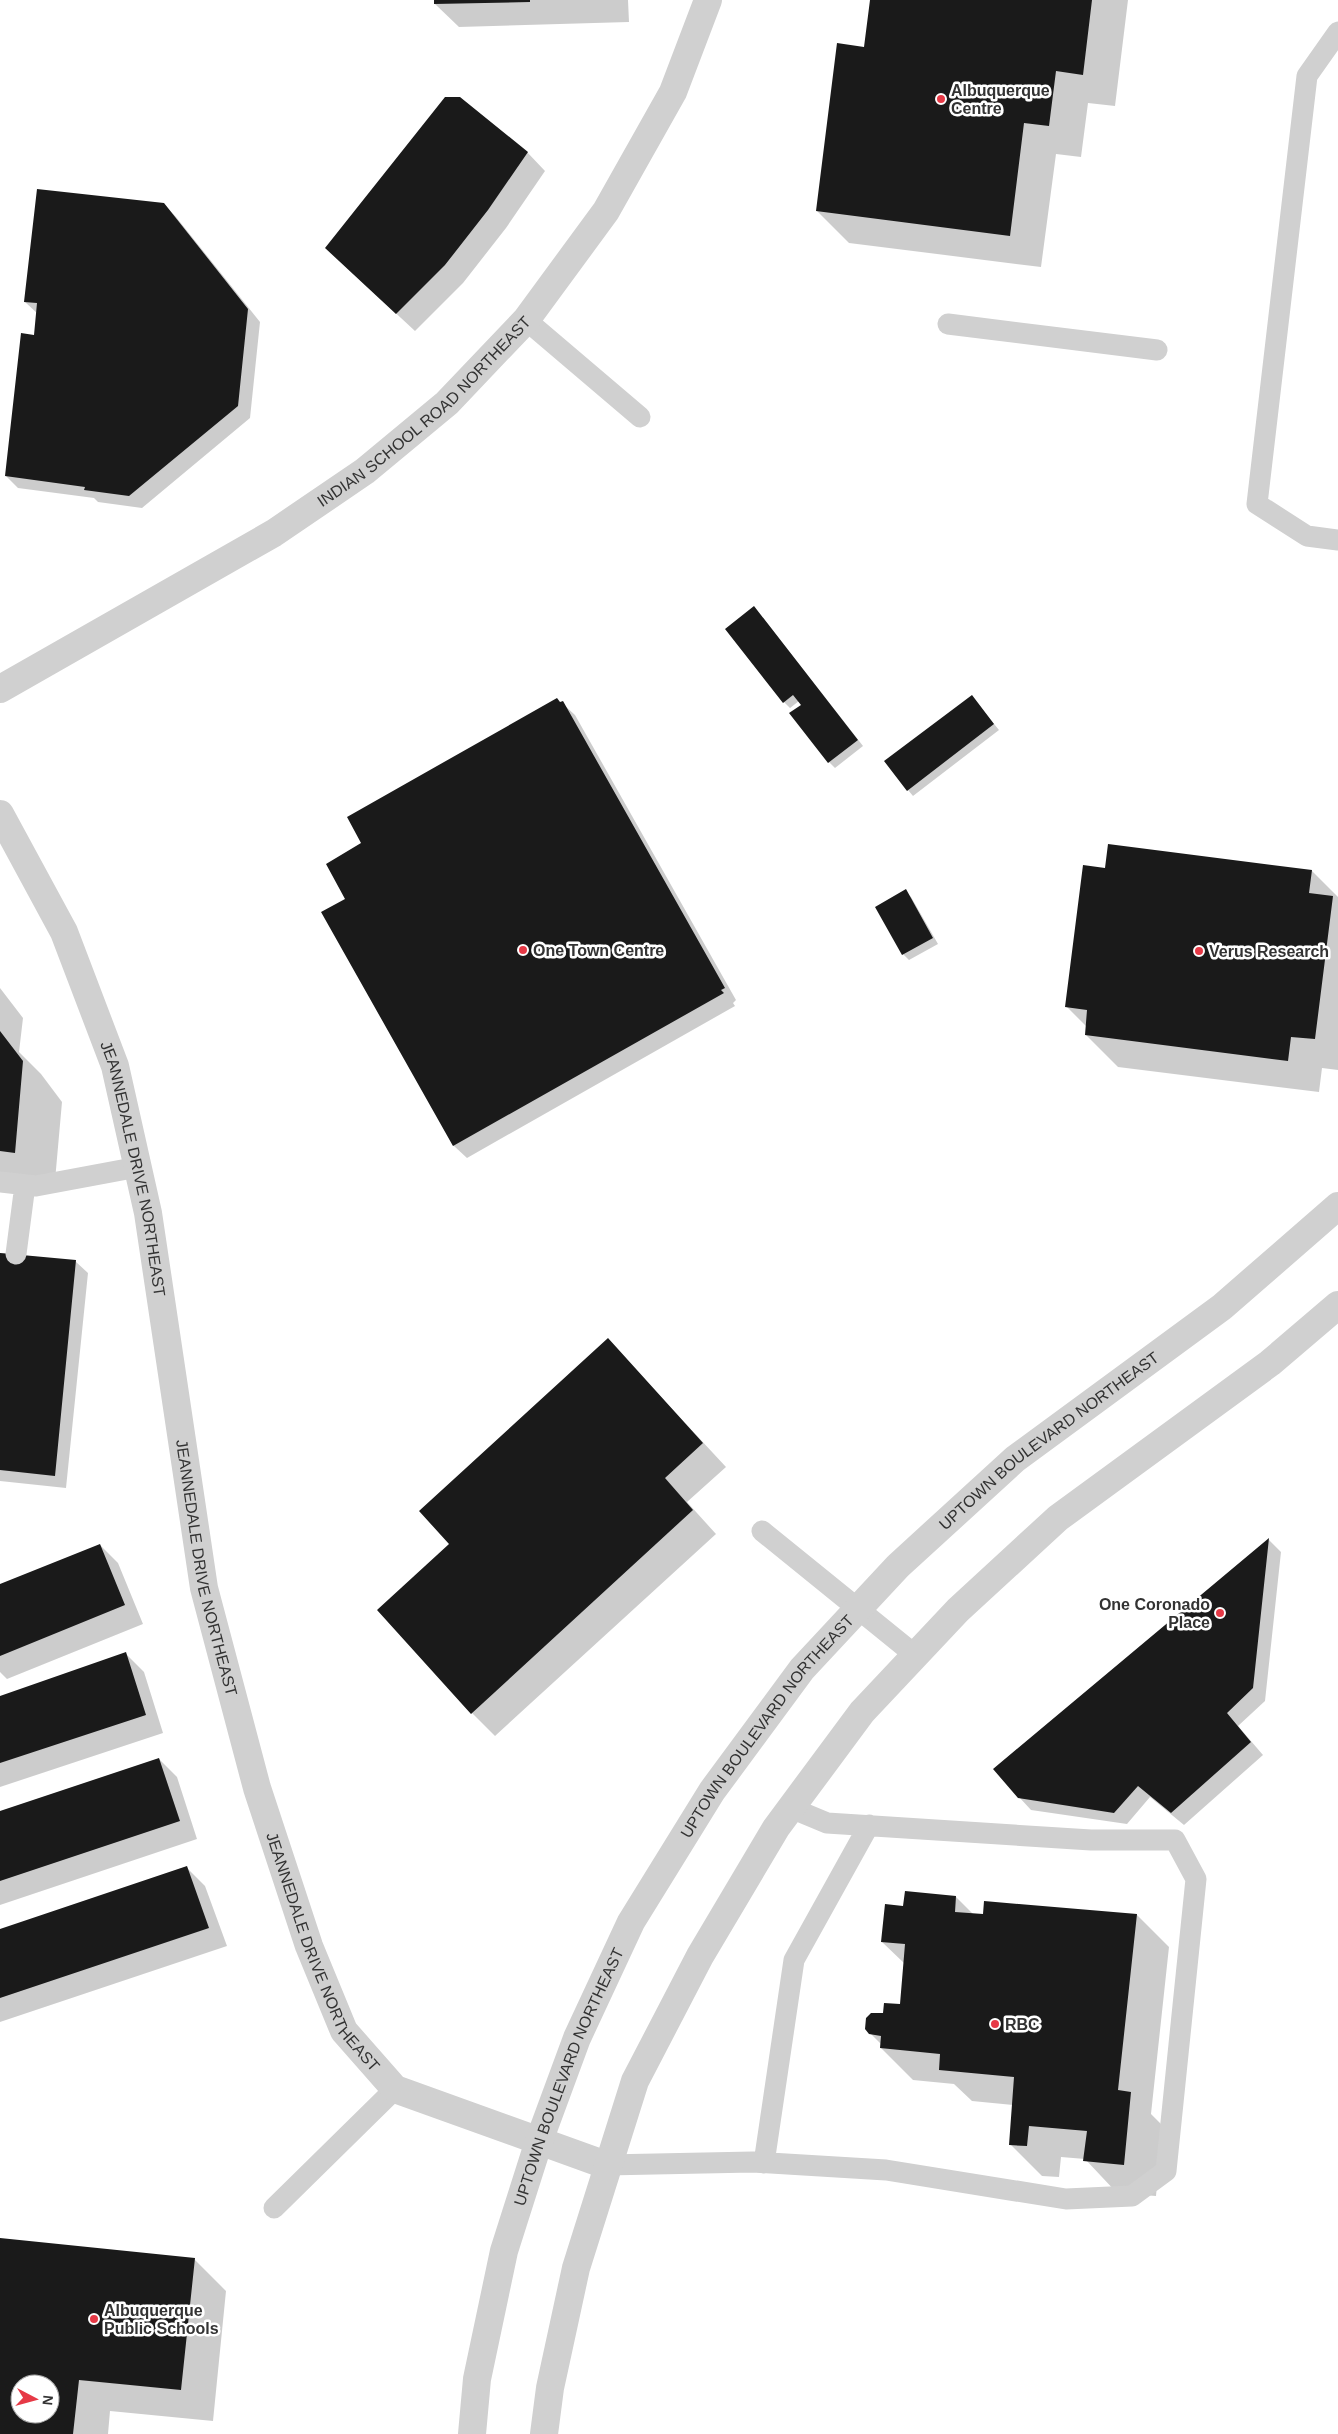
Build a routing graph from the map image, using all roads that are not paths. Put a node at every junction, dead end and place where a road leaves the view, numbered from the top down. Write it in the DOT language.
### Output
graph roads {
  1 [pos="708,0"];
  2 [pos="1338,32"];
  3 [pos="526,320"];
  4 [pos="948,324"];
  5 [pos="1157,350"];
  6 [pos="640,417"];
  7 [pos="1338,540"];
  8 [pos="0,689"];
  9 [pos="0,814"];
  10 [pos="138,1167"];
  11 [pos="0,1182"];
  12 [pos="25,1185"];
  13 [pos="1338,1206"];
  14 [pos="16,1254"];
  15 [pos="1338,1305"];
  16 [pos="762,1531"];
  17 [pos="859,1608"];
  18 [pos="915,1656"];
  19 [pos="791,1808"];
  20 [pos="869,1825"];
  21 [pos="395,2089"];
  22 [pos="539,2140"];
  23 [pos="764,2163"];
  24 [pos="606,2165"];
  25 [pos="274,2208"];
  26 [pos="472,2434"];
  27 [pos="544,2434"];
  1 -- 3 [label="street, INDIAN SCHOOL ROAD NORTHEAST"];
  2 -- 7 [label="lane"];
  3 -- 6 [label="lane"];
  3 -- 8 [label="street, INDIAN SCHOOL ROAD NORTHEAST"];
  4 -- 5 [label="lane"];
  9 -- 10 [label="street, JEANNEDALE DRIVE NORTHEAST"];
  10 -- 12 [label="lane"];
  10 -- 21 [label="street, JEANNEDALE DRIVE NORTHEAST"];
  11 -- 12 [label="lane"];
  12 -- 14 [label="lane"];
  13 -- 17 [label="street, UPTOWN BOULEVARD NORTHEAST"];
  15 -- 18 [label="street"];
  16 -- 17 [label="lane"];
  17 -- 18 [label="lane"];
  17 -- 22 [label="street, UPTOWN BOULEVARD NORTHEAST"];
  18 -- 19 [label="street"];
  19 -- 20 [label="lane"];
  19 -- 24 [label="street"];
  20 -- 23 [label="lane"];
  20 -- 23 [label="lane"];
  21 -- 22 [label="street, JEANNEDALE DRIVE NORTHEAST"];
  21 -- 25 [label="lane"];
  22 -- 24 [label="street, JEANNEDALE DRIVE NORTHEAST"];
  22 -- 26 [label="street, UPTOWN BOULEVARD NORTHEAST"];
  23 -- 24 [label="lane"];
  24 -- 27 [label="street"];
}
